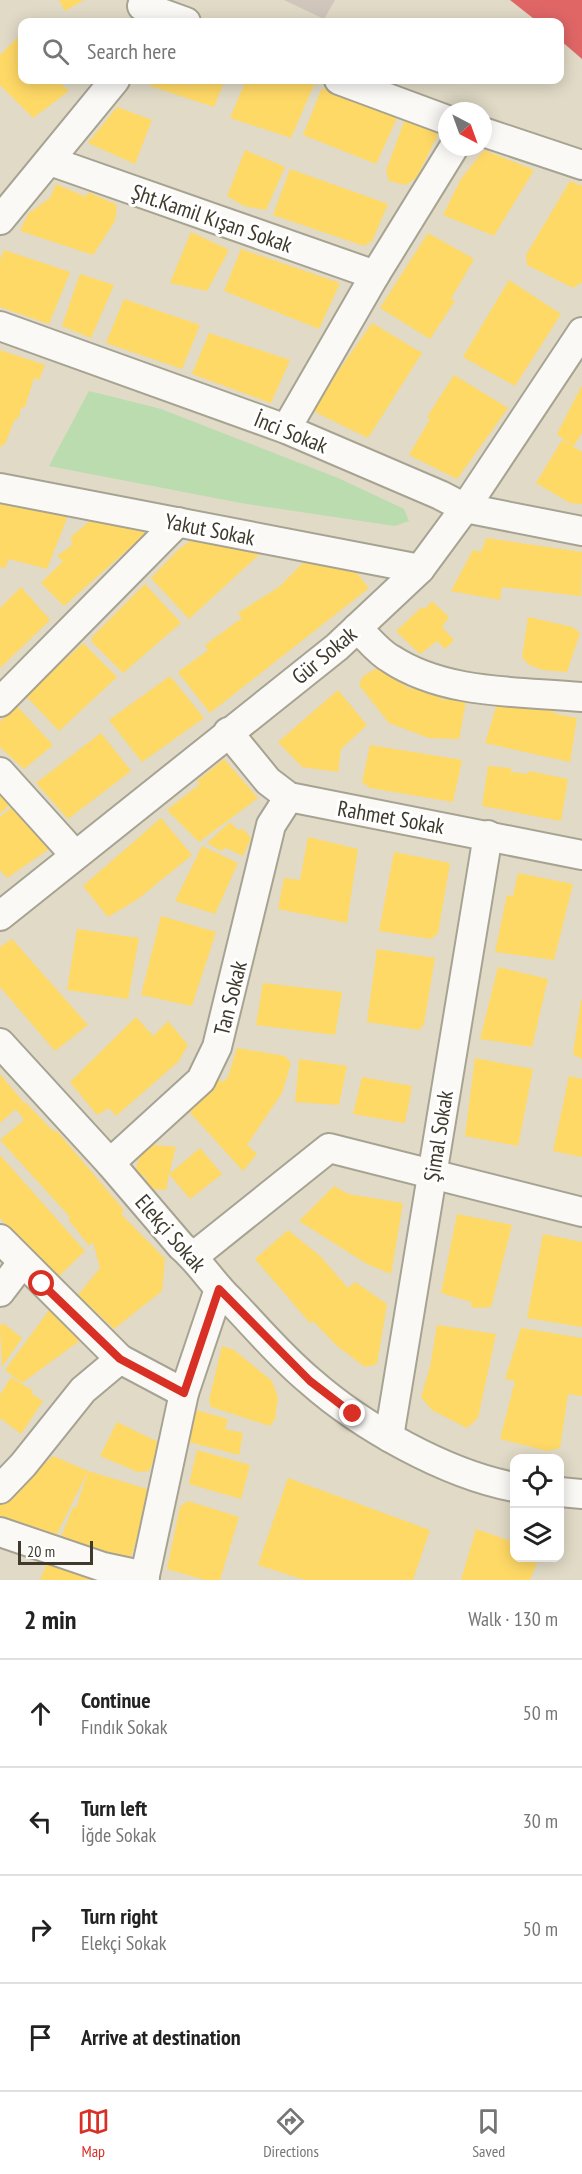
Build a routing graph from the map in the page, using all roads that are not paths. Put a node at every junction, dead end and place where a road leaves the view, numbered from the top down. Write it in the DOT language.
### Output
graph roads {
  1 [pos="141,10"];
  2 [pos="171,18"];
  3 [pos="112,84"];
  4 [pos="350,84"];
  5 [pos="438,117"];
  6 [pos="492,135"];
  7 [pos="448,156"];
  8 [pos="50,161"];
  9 [pos="582,165"];
  10 [pos="0,220"];
  11 [pos="375,275"];
  12 [pos="0,326"];
  13 [pos="582,332"];
  14 [pos="286,429"];
  15 [pos="0,488"];
  16 [pos="465,508"];
  17 [pos="178,522"];
  18 [pos="582,531"];
  19 [pos="420,569"];
  20 [pos="357,628"];
  21 [pos="582,697"];
  22 [pos="0,702"];
  23 [pos="228,732"];
  24 [pos="0,772"];
  25 [pos="289,797"];
  26 [pos="488,835"];
  27 [pos="75,855"];
  28 [pos="582,855"];
  29 [pos="0,916"];
  30 [pos="0,1043"];
  31 [pos="110,1163"];
  32 [pos="432,1174"];
  33 [pos="582,1212"];
  34 [pos="0,1239"];
  35 [pos="194,1256"];
  36 [pos="22,1263"];
  37 [pos="219,1289"];
  38 [pos="0,1292"];
  39 [pos="120,1359"];
  40 [pos="184,1393"];
  41 [pos="389,1437"];
  42 [pos="510,1486"];
  43 [pos="0,1489"];
  44 [pos="564,1492"];
  45 [pos="582,1494"];
  46 [pos="0,1532"];
  47 [pos="145,1578"];
  1 -- 2 [label="street"];
  3 -- 8 [label="street"];
  4 -- 5 [label="street"];
  6 -- 9 [label="street"];
  7 -- 11 [label="street"];
  8 -- 10 [label="street"];
  8 -- 11 [label="street, Şht.Kamil Kışan Sokak"];
  11 -- 14 [label="street"];
  12 -- 14 [label="street, İnci Sokak"];
  13 -- 16 [label="street, Gür Sokak"];
  14 -- 16 [label="street, İnci Sokak"];
  15 -- 17 [label="street, Yakut Sokak"];
  16 -- 18 [label="street, İnci Sokak"];
  16 -- 19 [label="street, Gür Sokak"];
  17 -- 19 [label="street, Yakut Sokak"];
  17 -- 22 [label="street"];
  19 -- 20 [label="street, Gür Sokak"];
  20 -- 21 [label="street"];
  20 -- 23 [label="street, Gür Sokak"];
  23 -- 25 [label="street, Rahmet Sokak"];
  23 -- 27 [label="street, Gür Sokak"];
  24 -- 27 [label="street"];
  25 -- 26 [label="street, Rahmet Sokak"];
  25 -- 31 [label="street, Tan Sokak"];
  26 -- 28 [label="street, Rahmet Sokak"];
  26 -- 32 [label="street, Şimal Sokak"];
  27 -- 29 [label="street, Gür Sokak"];
  30 -- 31 [label="street, Elekçi Sokak"];
  31 -- 35 [label="street, Elekçi Sokak"];
  32 -- 33 [label="street"];
  32 -- 35 [label="street"];
  32 -- 41 [label="street, Şimal Sokak"];
  34 -- 36 [label="street"];
  35 -- 37 [label="street, Elekçi Sokak"];
  36 -- 38 [label="street"];
  36 -- 39 [label="street"];
  37 -- 40 [label="street"];
  37 -- 41 [label="street, Elekçi Sokak"];
  39 -- 40 [label="street"];
  39 -- 43 [label="street"];
  40 -- 47 [label="street"];
  41 -- 42 [label="street, Elekçi Sokak"];
  44 -- 45 [label="street"];
  46 -- 47 [label="street"];
}
